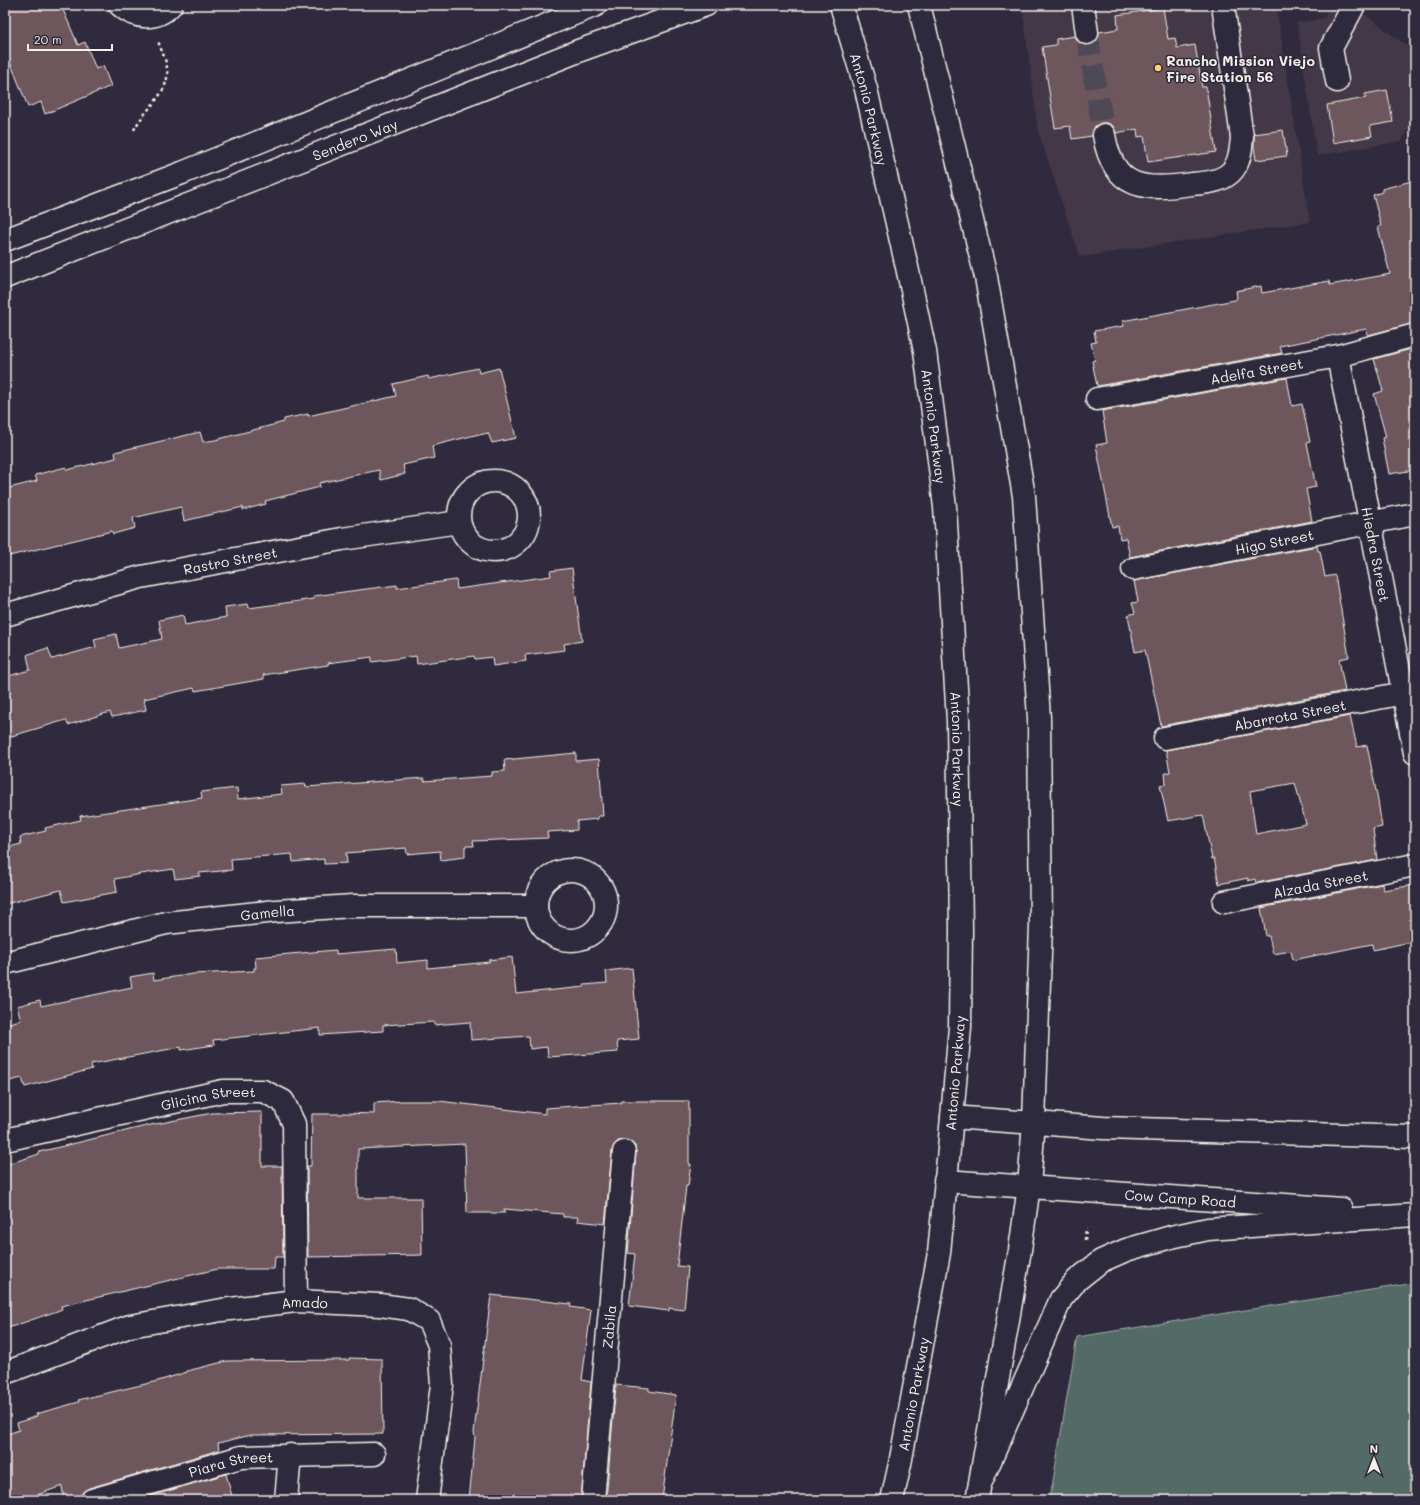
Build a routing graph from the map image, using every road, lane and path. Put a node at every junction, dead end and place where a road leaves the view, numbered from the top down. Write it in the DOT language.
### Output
graph roads {
  1 [pos="120,5"];
  2 [pos="171,5"];
  3 [pos="596,5"];
  4 [pos="706,5"];
  5 [pos="840,5"];
  6 [pos="919,5"];
  7 [pos="1083,5"];
  8 [pos="1223,5"];
  9 [pos="1354,5"];
  10 [pos="1088,34"];
  11 [pos="156,37"];
  12 [pos="1337,81"];
  13 [pos="134,130"];
  14 [pos="1106,143"];
  15 [pos="5,240"];
  16 [pos="5,277"];
  17 [pos="1415,335"];
  18 [pos="1338,356"];
  19 [pos="1097,399"];
  20 [pos="1415,514"];
  21 [pos="460,522"];
  22 [pos="1370,523"];
  23 [pos="1133,569"];
  24 [pos="5,615"];
  25 [pos="1409,692"];
  26 [pos="1165,738"];
  27 [pos="1415,753"];
  28 [pos="1415,865"];
  29 [pos="1224,902"];
  30 [pos="536,906"];
  31 [pos="5,963"];
  32 [pos="952,1117"];
  33 [pos="1034,1122"];
  34 [pos="1415,1137"];
  35 [pos="5,1140"];
  36 [pos="624,1152"];
  37 [pos="946,1180"];
  38 [pos="1029,1186"];
  39 [pos="1415,1215"];
  40 [pos="296,1301"];
  41 [pos="5,1373"];
  42 [pos="374,1454"];
  43 [pos="290,1455"];
  44 [pos="978,1492"];
  45 [pos="92,1500"];
  46 [pos="286,1500"];
  47 [pos="428,1500"];
  48 [pos="593,1500"];
  49 [pos="892,1500"];
  1 -- 2 [label="main road"];
  3 -- 15 [label="main road"];
  4 -- 16 [label="main road, Sendero Way"];
  5 -- 32 [label="main road, Antonio Parkway"];
  6 -- 33 [label="main road"];
  7 -- 10 [label="main road"];
  8 -- 14 [label="main road"];
  9 -- 12 [label="main road"];
  11 -- 13 [label="path"];
  17 -- 18 [label="main road, Adelfa Street"];
  18 -- 19 [label="main road, Adelfa Street"];
  18 -- 22 [label="main road, Hiedra Street"];
  20 -- 22 [label="main road, Higo Street"];
  21 -- 24 [label="main road, Rastro Street"];
  22 -- 23 [label="main road, Higo Street"];
  22 -- 25 [label="main road, Hiedra Street"];
  25 -- 26 [label="main road, Abarrota Street"];
  25 -- 27 [label="main road, Hiedra Street"];
  28 -- 29 [label="main road, Alzada Street"];
  30 -- 31 [label="main road, Gamella"];
  32 -- 33 [label="main road"];
  32 -- 37 [label="main road, Antonio Parkway"];
  33 -- 34 [label="main road"];
  33 -- 38 [label="main road"];
  35 -- 40 [label="main road, Glicina Street"];
  36 -- 48 [label="main road, Zabila"];
  37 -- 38 [label="main road, Cow Camp Road"];
  37 -- 49 [label="main road, Antonio Parkway"];
  38 -- 39 [label="main road, Cow Camp Road"];
  38 -- 44 [label="main road"];
  39 -- 44 [label="main road"];
  40 -- 41 [label="main road, Amado"];
  40 -- 47 [label="main road, Amado"];
  42 -- 43 [label="main road, Piara Street"];
  43 -- 45 [label="main road, Piara Street"];
  43 -- 46 [label="main road"];
}
